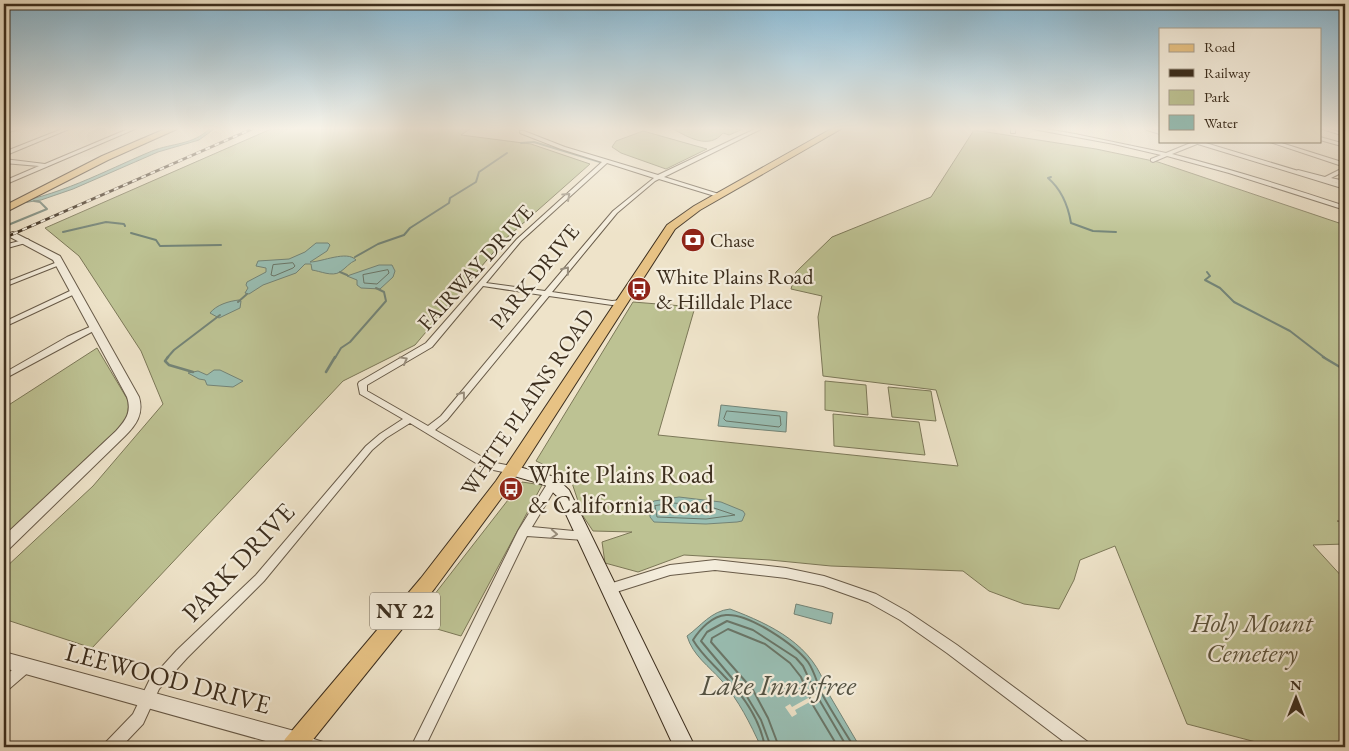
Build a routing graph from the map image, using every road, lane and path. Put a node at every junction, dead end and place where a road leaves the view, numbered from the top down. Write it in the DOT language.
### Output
graph roads {
  1 [pos="36,164"];
  2 [pos="87,164"];
  3 [pos="93,164"];
  4 [pos="603,164"];
  5 [pos="616,164"];
  6 [pos="685,164"];
  7 [pos="776,164"];
  8 [pos="1202,164"];
  9 [pos="1266,164"];
  10 [pos="46,165"];
  11 [pos="1345,167"];
  12 [pos="1296,173"];
  13 [pos="658,177"];
  14 [pos="1326,178"];
  15 [pos="4,183"];
  16 [pos="1345,183"];
  17 [pos="1345,187"];
  18 [pos="720,196"];
  19 [pos="7,206"];
  20 [pos="1345,208"];
  21 [pos="14,236"];
  22 [pos="4,246"];
  23 [pos="60,263"];
  24 [pos="482,284"];
  25 [pos="4,285"];
  26 [pos="75,292"];
  27 [pos="547,294"];
  28 [pos="622,302"];
  29 [pos="4,325"];
  30 [pos="95,328"];
  31 [pos="4,376"];
  32 [pos="410,419"];
  33 [pos="428,430"];
  34 [pos="512,470"];
  35 [pos="552,484"];
  36 [pos="524,531"];
  37 [pos="584,536"];
  38 [pos="4,545"];
  39 [pos="610,589"];
  40 [pos="4,660"];
  41 [pos="26,666"];
  42 [pos="4,685"];
  43 [pos="147,700"];
  44 [pos="296,744"];
  45 [pos="111,747"];
  46 [pos="318,747"];
  47 [pos="418,747"];
  48 [pos="685,747"];
  49 [pos="1083,747"];
  1 -- 10 [label="street"];
  2 -- 19 [label="highway"];
  3 -- 19 [label="highway"];
  24 -- 4 [label="street, FAIRWAY DRIVE, one-way"];
  5 -- 13 [label="street"];
  6 -- 13 [label="street, PARK DRIVE"];
  7 -- 18 [label="main road, WHITE PLAINS ROAD / NY 22"];
  8 -- 20 [label="street"];
  9 -- 12 [label="street"];
  10 -- 15 [label="street"];
  11 -- 14 [label="street"];
  12 -- 14 [label="street"];
  12 -- 17 [label="street"];
  13 -- 18 [label="street"];
  27 -- 13 [label="street, PARK DRIVE, one-way"];
  14 -- 16 [label="street"];
  18 -- 28 [label="main road, WHITE PLAINS ROAD / NY 22"];
  21 -- 22 [label="street"];
  21 -- 23 [label="street"];
  23 -- 25 [label="street"];
  23 -- 26 [label="street"];
  24 -- 27 [label="street"];
  32 -- 24 [label="street, FAIRWAY DRIVE, one-way"];
  26 -- 29 [label="street"];
  26 -- 30 [label="street"];
  27 -- 28 [label="street"];
  33 -- 27 [label="street, PARK DRIVE, one-way"];
  28 -- 34 [label="main road, WHITE PLAINS ROAD / NY 22"];
  30 -- 31 [label="street"];
  30 -- 38 [label="street"];
  32 -- 33 [label="street"];
  32 -- 43 [label="street, PARK DRIVE"];
  33 -- 34 [label="street"];
  34 -- 35 [label="main road"];
  34 -- 44 [label="main road, WHITE PLAINS ROAD / NY 22"];
  35 -- 36 [label="street"];
  35 -- 37 [label="main road"];
  36 -- 37 [label="street, one-way"];
  36 -- 47 [label="street"];
  37 -- 39 [label="main road"];
  39 -- 48 [label="main road"];
  39 -- 49 [label="street"];
  40 -- 41 [label="street, LEEWOOD DRIVE"];
  41 -- 42 [label="street"];
  41 -- 43 [label="street, LEEWOOD DRIVE"];
  43 -- 44 [label="street, LEEWOOD DRIVE"];
  43 -- 45 [label="street, PARK DRIVE"];
  44 -- 46 [label="street, LEEWOOD DRIVE"];
}
